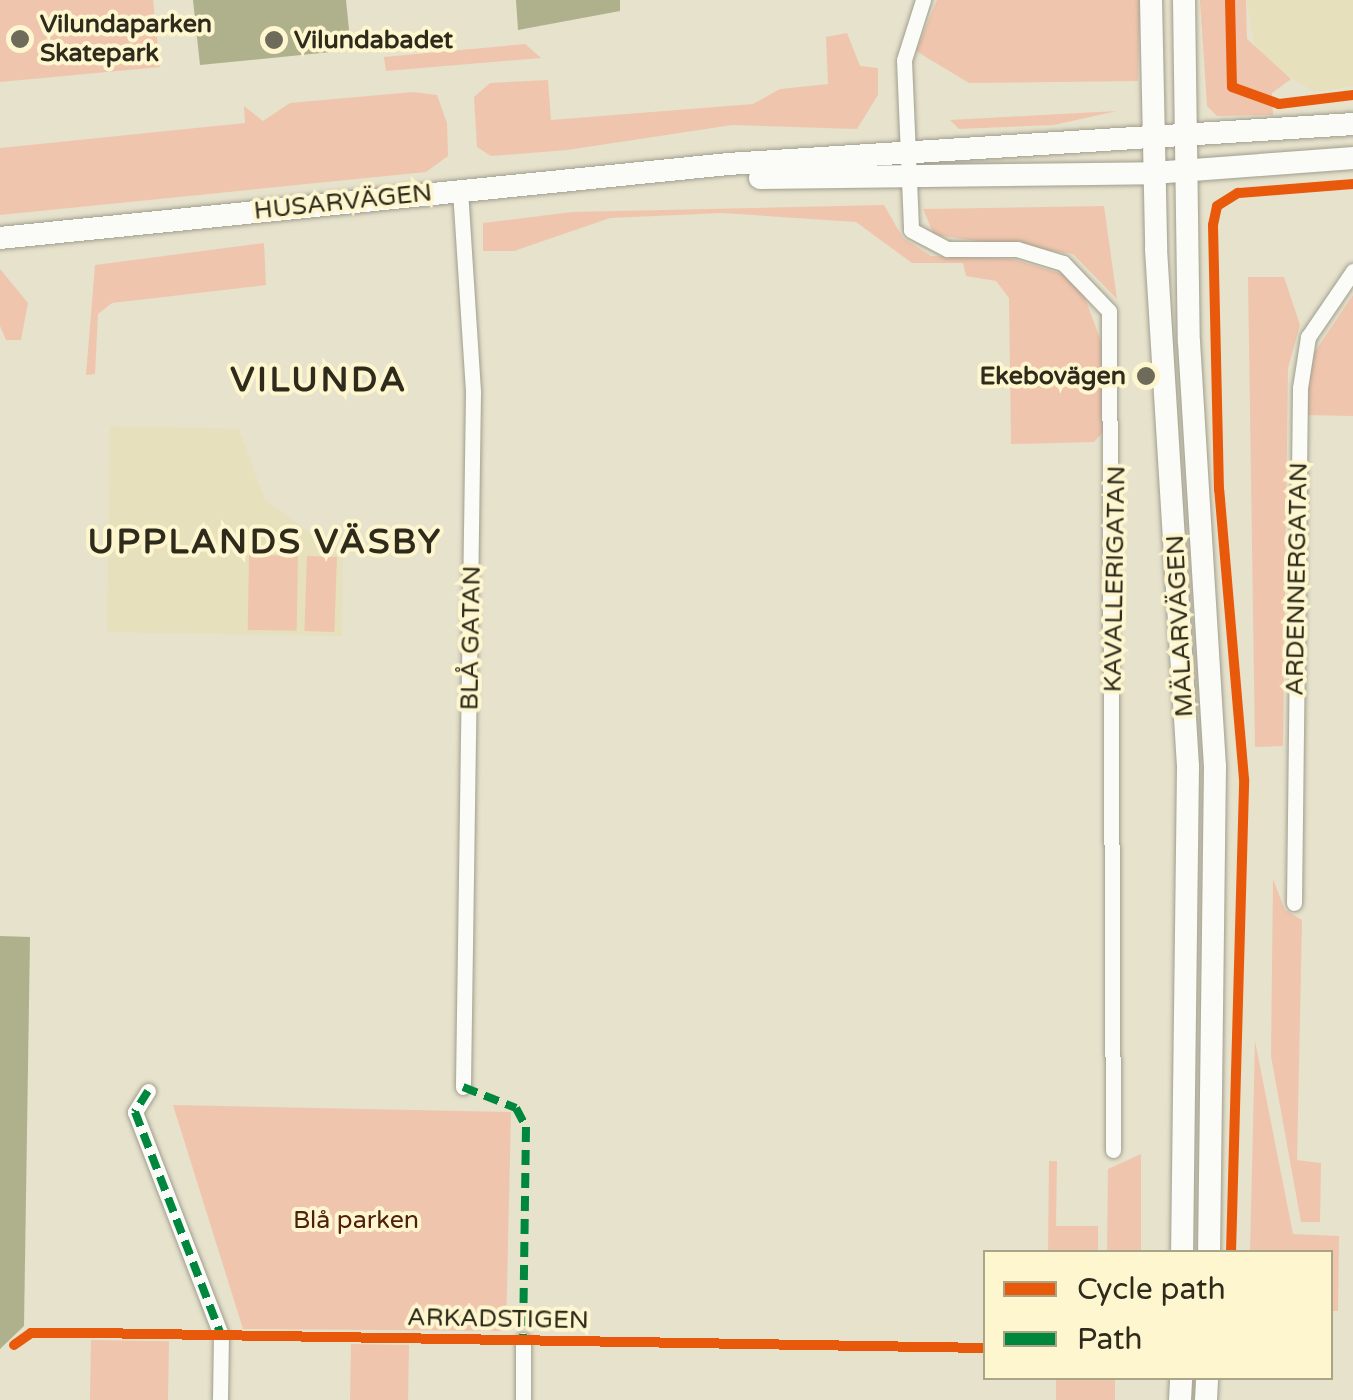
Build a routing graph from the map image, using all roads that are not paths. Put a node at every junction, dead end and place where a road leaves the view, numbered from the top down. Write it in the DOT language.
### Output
graph roads {
  1 [pos="923,0"];
  2 [pos="1151,0"];
  3 [pos="1184,0"];
  4 [pos="1353,124"];
  5 [pos="1186,136"];
  6 [pos="1153,138"];
  7 [pos="1353,158"];
  8 [pos="903,165"];
  9 [pos="1186,171"];
  10 [pos="1154,173"];
  11 [pos="460,190"];
  12 [pos="0,238"];
  13 [pos="1353,272"];
  14 [pos="1294,902"];
  15 [pos="463,1087"];
  16 [pos="148,1090"];
  17 [pos="1113,1150"];
  18 [pos="1182,1250"];
  19 [pos="1210,1250"];
  20 [pos="523,1340"];
  21 [pos="220,1400"];
  22 [pos="523,1400"];
  1 -- 8 [label="street, KAVALLERIGATAN"];
  2 -- 6 [label="main road, MÄLARVÄGEN"];
  3 -- 5 [label="main road, MÄLARVÄGEN"];
  4 -- 5 [label="main road"];
  5 -- 6 [label="main road, HUSARVÄGEN"];
  5 -- 9 [label="main road, MÄLARVÄGEN"];
  6 -- 8 [label="main road, HUSARVÄGEN"];
  6 -- 10 [label="main road, MÄLARVÄGEN"];
  7 -- 9 [label="main road"];
  8 -- 10 [label="main road, HUSARVÄGEN"];
  8 -- 11 [label="main road, HUSARVÄGEN"];
  8 -- 17 [label="street, KAVALLERIGATAN"];
  9 -- 10 [label="main road, HUSARVÄGEN"];
  9 -- 19 [label="main road, MÄLARVÄGEN"];
  10 -- 18 [label="main road, MÄLARVÄGEN"];
  11 -- 12 [label="main road, HUSARVÄGEN"];
  11 -- 15 [label="street, BLÅ GATAN"];
  13 -- 14 [label="street, ARDENNERGATAN"];
  16 -- 21 [label="street"];
  20 -- 22 [label="street"];
}
